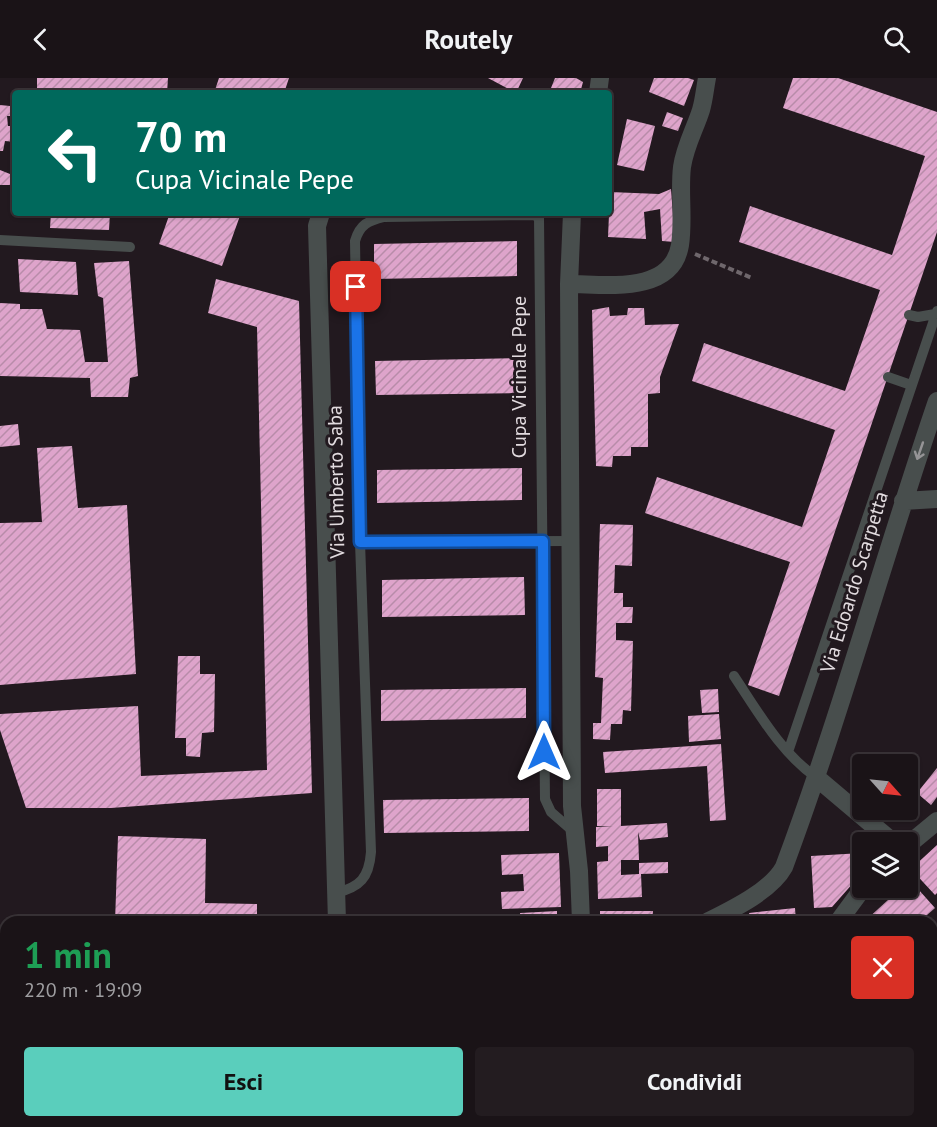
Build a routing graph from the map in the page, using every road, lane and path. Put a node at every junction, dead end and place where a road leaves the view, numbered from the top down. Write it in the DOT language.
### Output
graph roads {
  1 [pos="707,78"];
  2 [pos="320,216"];
  3 [pos="459,216"];
  4 [pos="536,216"];
  5 [pos="572,216"];
  6 [pos="0,240"];
  7 [pos="130,247"];
  8 [pos="679,250"];
  9 [pos="752,279"];
  10 [pos="569,284"];
  11 [pos="936,313"];
  12 [pos="909,315"];
  13 [pos="888,377"];
  14 [pos="911,385"];
  15 [pos="937,401"];
  16 [pos="937,499"];
  17 [pos="903,501"];
  18 [pos="543,541"];
  19 [pos="571,541"];
  20 [pos="360,542"];
  21 [pos="734,676"];
  22 [pos="788,752"];
  23 [pos="817,778"];
  24 [pos="937,821"];
  25 [pos="575,832"];
  26 [pos="881,832"];
  27 [pos="918,837"];
  28 [pos="336,893"];
  29 [pos="855,898"];
  30 [pos="337,916"];
  31 [pos="581,916"];
  32 [pos="718,916"];
  33 [pos="842,916"];
  1 -- 8 [label="street"];
  2 -- 28 [label="street, Via Umberto Saba"];
  3 -- 20 [label="lane, Via Umberto Saba"];
  4 -- 18 [label="lane, Cupa Vicinale Pepe"];
  5 -- 10 [label="street"];
  6 -- 7 [label="lane"];
  8 -- 9 [label="path"];
  8 -- 10 [label="street"];
  10 -- 19 [label="street"];
  11 -- 12 [label="lane, Via Edoardo Scarpetta"];
  11 -- 14 [label="lane, Via Edoardo Scarpetta"];
  13 -- 14 [label="lane"];
  14 -- 22 [label="lane, Via Edoardo Scarpetta"];
  15 -- 17 [label="street, Via Edoardo Scarpetta, one-way"];
  16 -- 17 [label="street"];
  17 -- 23 [label="street, Via Edoardo Scarpetta"];
  18 -- 19 [label="lane"];
  18 -- 20 [label="lane"];
  18 -- 25 [label="lane, Cupa Vicinale Pepe"];
  19 -- 25 [label="street"];
  20 -- 28 [label="lane, Via Umberto Saba"];
  21 -- 22 [label="lane"];
  22 -- 23 [label="lane"];
  23 -- 26 [label="street"];
  23 -- 32 [label="street, Via Edoardo Scarpetta"];
  24 -- 27 [label="street"];
  25 -- 31 [label="street"];
  28 -- 30 [label="street, Via Umberto Saba"];
  29 -- 33 [label="street"];
}
